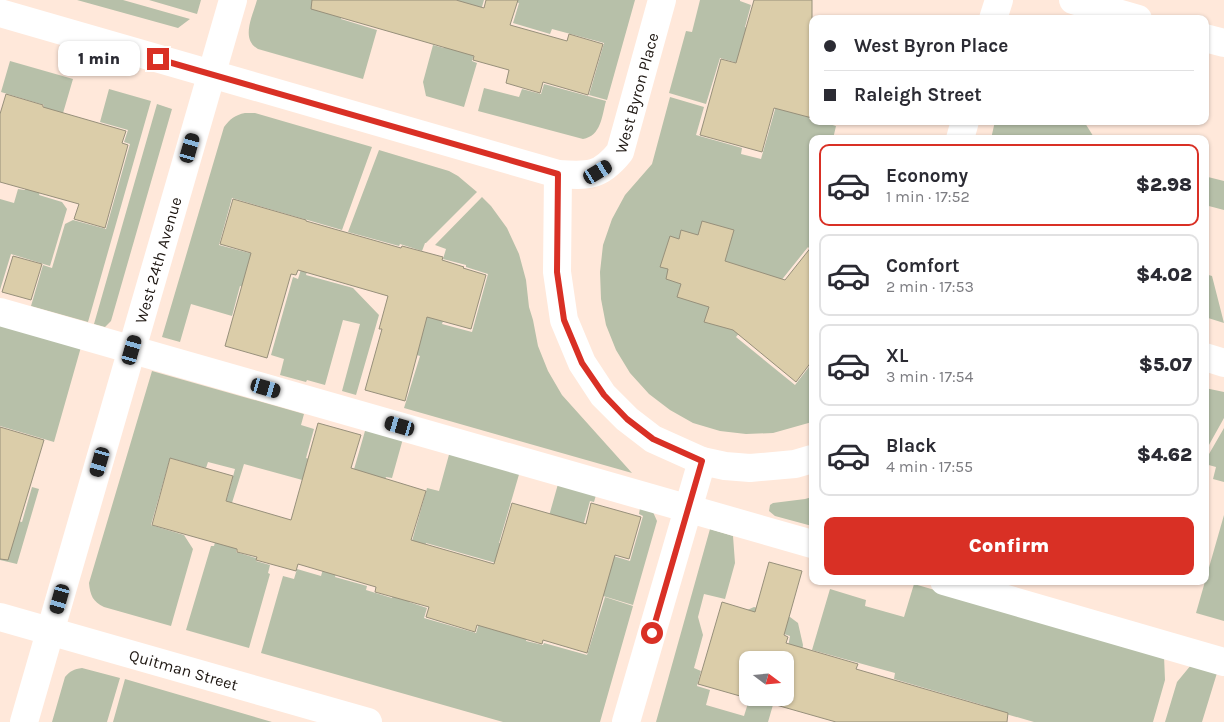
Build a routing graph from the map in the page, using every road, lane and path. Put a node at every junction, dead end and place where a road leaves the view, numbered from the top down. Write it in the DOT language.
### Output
graph roads {
  1 [pos="232,0"];
  2 [pos="662,0"];
  3 [pos="999,0"];
  4 [pos="1073,0"];
  5 [pos="0,13"];
  6 [pos="994,15"];
  7 [pos="1124,15"];
  8 [pos="1209,39"];
  9 [pos="1224,43"];
  10 [pos="211,74"];
  11 [pos="558,174"];
  12 [pos="0,312"];
  13 [pos="132,350"];
  14 [pos="1209,358"];
  15 [pos="1224,363"];
  16 [pos="809,460"];
  17 [pos="702,461"];
  18 [pos="688,508"];
  19 [pos="809,543"];
  20 [pos="958,585"];
  21 [pos="0,617"];
  22 [pos="51,631"];
  23 [pos="1224,662"];
  24 [pos="24,722"];
  25 [pos="368,722"];
  26 [pos="626,722"];
  1 -- 10 [label="street, West 24th Avenue"];
  2 -- 11 [label="street, West Byron Place"];
  3 -- 6 [label="street"];
  4 -- 7 [label="street"];
  5 -- 10 [label="street, West Byron Place"];
  8 -- 9 [label="street"];
  10 -- 11 [label="street, West Byron Place"];
  10 -- 13 [label="street, West 24th Avenue"];
  11 -- 17 [label="street"];
  12 -- 13 [label="street"];
  13 -- 18 [label="street"];
  13 -- 22 [label="street, West 24th Avenue"];
  14 -- 15 [label="street"];
  16 -- 17 [label="street"];
  17 -- 18 [label="street"];
  18 -- 19 [label="street"];
  18 -- 26 [label="street"];
  20 -- 23 [label="street"];
  21 -- 22 [label="street, Quitman Street"];
  22 -- 24 [label="street, West 24th Avenue"];
  22 -- 25 [label="street, Quitman Street"];
}
